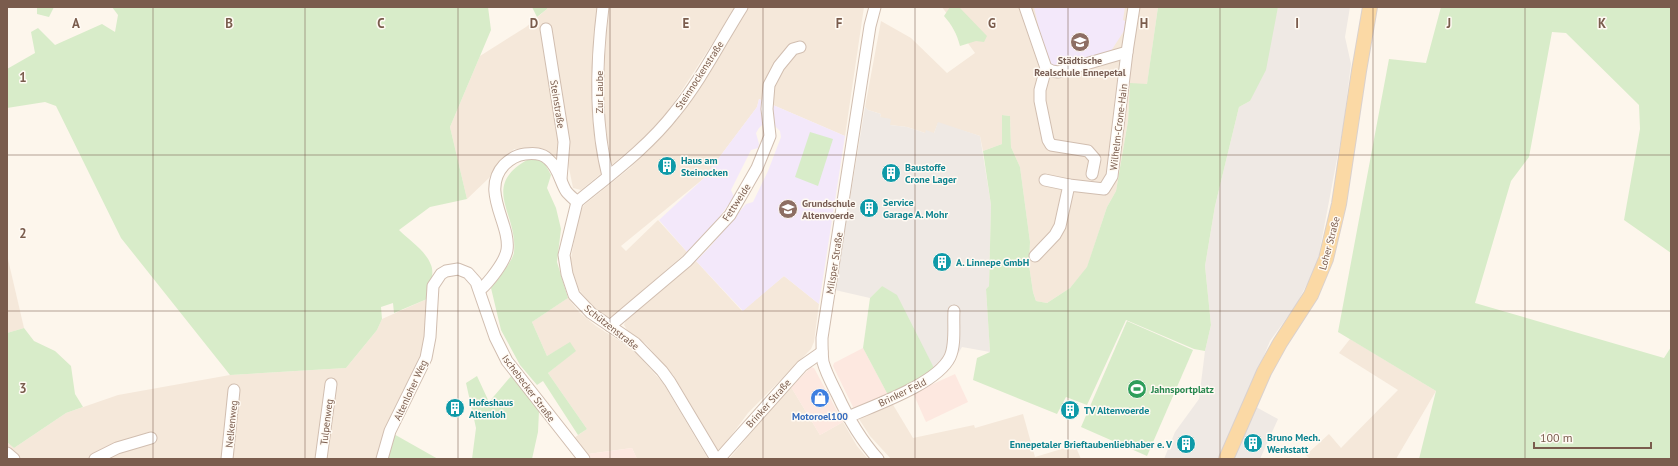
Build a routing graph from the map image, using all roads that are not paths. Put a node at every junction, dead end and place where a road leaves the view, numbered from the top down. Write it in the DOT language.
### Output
graph roads {
  1 [pos="603,7"];
  2 [pos="742,7"];
  3 [pos="875,7"];
  4 [pos="1025,7"];
  5 [pos="1134,7"];
  6 [pos="1370,7"];
  7 [pos="546,29"];
  8 [pos="800,47"];
  9 [pos="1128,52"];
  10 [pos="1046,68"];
  11 [pos="1092,174"];
  12 [pos="608,176"];
  13 [pos="561,180"];
  14 [pos="1045,180"];
  15 [pos="1069,185"];
  16 [pos="577,202"];
  17 [pos="1035,256"];
  18 [pos="440,274"];
  19 [pos="480,290"];
  20 [pos="954,311"];
  21 [pos="610,326"];
  22 [pos="822,352"];
  23 [pos="331,384"];
  24 [pos="234,390"];
  25 [pos="848,417"];
  26 [pos="151,438"];
  27 [pos="7,453"];
  28 [pos="14,459"];
  29 [pos="95,459"];
  30 [pos="227,459"];
  31 [pos="321,459"];
  32 [pos="382,459"];
  33 [pos="584,459"];
  34 [pos="716,459"];
  35 [pos="720,459"];
  36 [pos="878,459"];
  37 [pos="1226,459"];
  1 -- 12 [label="street, Zur Laube"];
  2 -- 12 [label="street, Steinnockenstraße"];
  3 -- 22 [label="street, Milsper Straße"];
  4 -- 10 [label="street"];
  5 -- 9 [label="street"];
  6 -- 37 [label="main road, Loher Straße"];
  7 -- 13 [label="street, Steinstraße"];
  8 -- 21 [label="street, Fettweide"];
  9 -- 10 [label="street"];
  9 -- 15 [label="street, Wilhelm-Crone-Hain"];
  10 -- 11 [label="street"];
  12 -- 16 [label="street, Steinnockenstraße"];
  13 -- 16 [label="street"];
  13 -- 19 [label="street"];
  14 -- 15 [label="street, Wilhelm-Crone-Hain"];
  15 -- 17 [label="street"];
  16 -- 21 [label="street, Schützenstraße"];
  18 -- 19 [label="street, Ischebecker Straße"];
  18 -- 32 [label="street, Altenloher Weg"];
  19 -- 33 [label="street, Ischebecker Straße"];
  20 -- 25 [label="street, Brinker Feld"];
  21 -- 34 [label="street, Schützenstraße"];
  22 -- 25 [label="street, Milsper Straße"];
  22 -- 35 [label="street, Brinker Straße"];
  23 -- 31 [label="street, Tulpenweg"];
  24 -- 30 [label="street, Nelkenweg"];
  25 -- 36 [label="street, Milsper Straße"];
  26 -- 29 [label="street"];
  27 -- 28 [label="street"];
}
